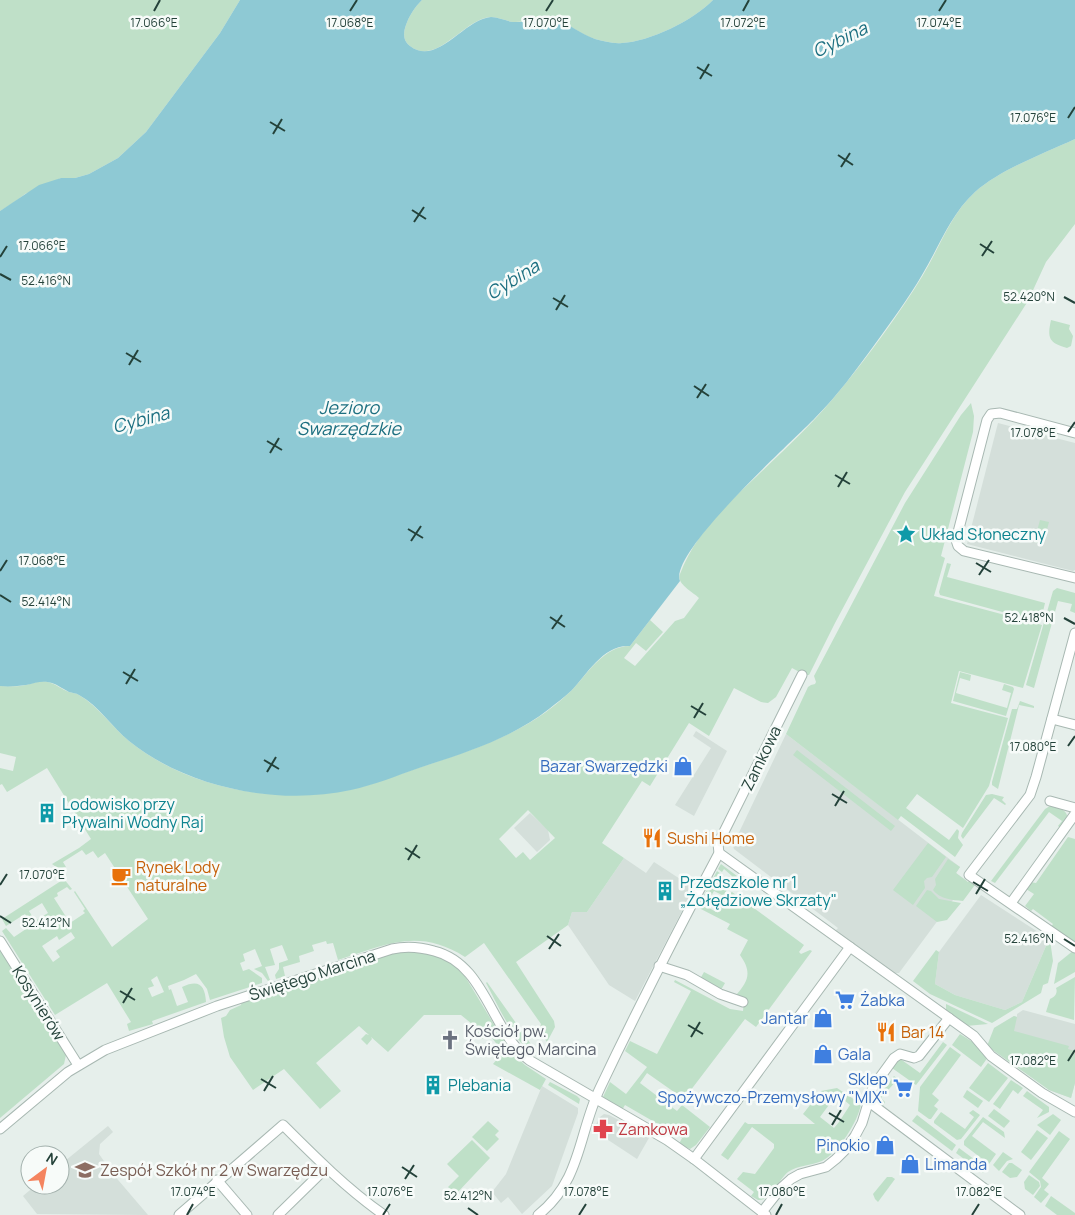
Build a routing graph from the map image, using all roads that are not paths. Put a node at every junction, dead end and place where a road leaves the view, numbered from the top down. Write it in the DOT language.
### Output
graph roads {
  1 [pos="1075,432"];
  2 [pos="1075,578"];
  3 [pos="1075,633"];
  4 [pos="802,675"];
  5 [pos="1052,719"];
  6 [pos="1075,725"];
  7 [pos="1050,801"];
  8 [pos="1075,808"];
  9 [pos="1075,814"];
  10 [pos="719,848"];
  11 [pos="1011,903"];
  12 [pos="0,941"];
  13 [pos="850,947"];
  14 [pos="1075,948"];
  15 [pos="659,966"];
  16 [pos="743,1002"];
  17 [pos="948,1018"];
  18 [pos="78,1065"];
  19 [pos="595,1099"];
  20 [pos="869,1102"];
  21 [pos="1075,1112"];
  22 [pos="0,1129"];
  23 [pos="694,1158"];
  24 [pos="326,1168"];
  25 [pos="217,1180"];
  26 [pos="764,1213"];
  27 [pos="179,1215"];
  28 [pos="247,1215"];
  29 [pos="278,1215"];
  30 [pos="384,1215"];
  31 [pos="538,1215"];
  32 [pos="1020,1215"];
  1 -- 2 [label="street"];
  3 -- 5 [label="street"];
  4 -- 10 [label="street, Zamkowa"];
  5 -- 6 [label="street"];
  5 -- 11 [label="street"];
  7 -- 8 [label="street"];
  9 -- 11 [label="street"];
  10 -- 13 [label="street"];
  10 -- 15 [label="street, Zamkowa"];
  11 -- 14 [label="street"];
  12 -- 18 [label="street, Kosynierów"];
  13 -- 17 [label="street"];
  13 -- 23 [label="street"];
  15 -- 16 [label="street"];
  15 -- 19 [label="street, Zamkowa"];
  17 -- 20 [label="street"];
  17 -- 21 [label="street"];
  18 -- 19 [label="street, Świętego Marcina"];
  18 -- 22 [label="street, Świętego Marcina"];
  19 -- 23 [label="street, Świętego Marcina"];
  19 -- 31 [label="street, Zamkowa"];
  20 -- 26 [label="street"];
  20 -- 32 [label="street"];
  23 -- 26 [label="street, Świętego Marcina"];
  24 -- 25 [label="street"];
  24 -- 29 [label="street"];
  24 -- 30 [label="street"];
  25 -- 27 [label="street"];
  25 -- 28 [label="street"];
}
